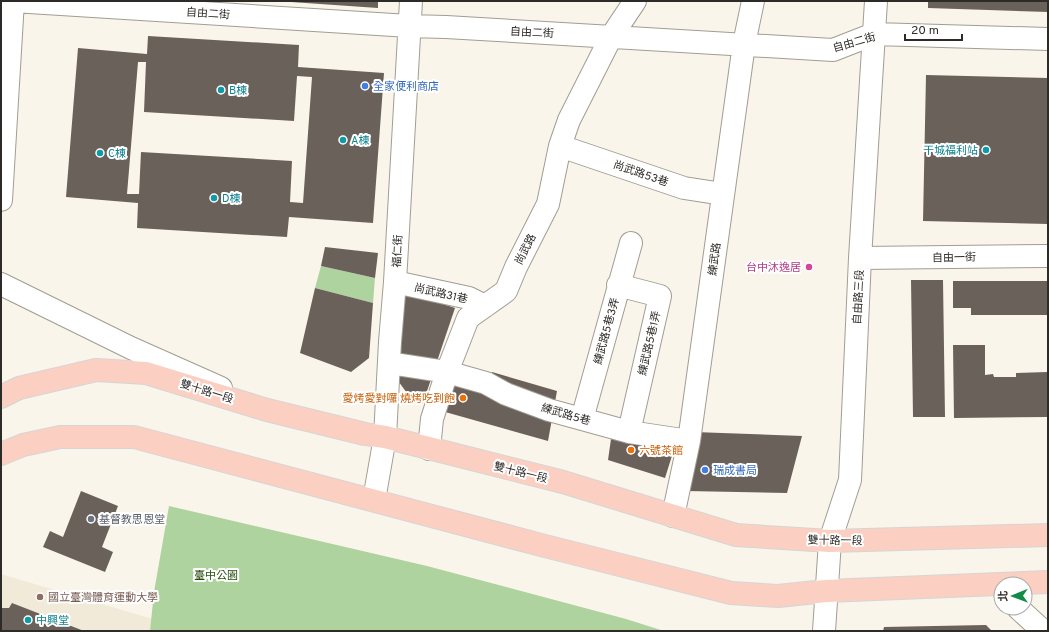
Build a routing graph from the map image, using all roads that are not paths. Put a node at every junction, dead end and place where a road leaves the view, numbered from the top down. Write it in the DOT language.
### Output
graph roads {
  1 [pos="13,1"];
  2 [pos="411,1"];
  3 [pos="635,1"];
  4 [pos="753,1"];
  5 [pos="876,1"];
  6 [pos="409,26"];
  7 [pos="874,34"];
  8 [pos="611,37"];
  9 [pos="1048,39"];
  10 [pos="744,44"];
  11 [pos="560,146"];
  12 [pos="723,194"];
  13 [pos="1,200"];
  14 [pos="631,243"];
  15 [pos="1048,256"];
  16 [pos="860,258"];
  17 [pos="396,282"];
  18 [pos="1,284"];
  19 [pos="618,285"];
  20 [pos="485,306"];
  21 [pos="389,363"];
  22 [pos="447,372"];
  23 [pos="1,397"];
  24 [pos="267,410"];
  25 [pos="582,419"];
  26 [pos="629,432"];
  27 [pos="385,437"];
  28 [pos="689,441"];
  29 [pos="429,449"];
  30 [pos="1,454"];
  31 [pos="374,500"];
  32 [pos="673,516"];
  33 [pos="1048,535"];
  34 [pos="830,541"];
  35 [pos="1048,582"];
  36 [pos="1033,584"];
  37 [pos="993,588"];
  38 [pos="826,591"];
  39 [pos="1027,616"];
  40 [pos="824,631"];
  41 [pos="1043,631"];
  1 -- 6 [label="street, 自由二街"];
  1 -- 13 [label="street"];
  2 -- 6 [label="street, 福仁街"];
  3 -- 8 [label="street"];
  4 -- 10 [label="street, 練武路"];
  5 -- 7 [label="street, 自由路三段"];
  6 -- 8 [label="street, 自由二街"];
  6 -- 17 [label="street, 福仁街"];
  7 -- 9 [label="street, 自由二街"];
  7 -- 10 [label="street, 自由二街"];
  7 -- 16 [label="street, 自由路三段"];
  8 -- 10 [label="street, 自由二街"];
  8 -- 11 [label="street, 尚武路"];
  10 -- 12 [label="street, 練武路"];
  11 -- 12 [label="street, 尚武路53巷"];
  11 -- 20 [label="street, 尚武路"];
  12 -- 28 [label="street, 練武路"];
  14 -- 19 [label="street, 練武路5巷3弄"];
  15 -- 16 [label="street, 自由一街"];
  16 -- 34 [label="street, 自由路三段"];
  17 -- 20 [label="street, 尚武路31巷"];
  17 -- 21 [label="street, 福仁街"];
  18 -- 24 [label="street"];
  19 -- 25 [label="street, 練武路5巷3弄"];
  19 -- 26 [label="street, 練武路5巷1弄"];
  20 -- 22 [label="street, 尚武路"];
  21 -- 22 [label="street, 練武路5巷"];
  21 -- 27 [label="street, 福仁街"];
  22 -- 25 [label="street, 練武路5巷"];
  22 -- 29 [label="street, 尚武路"];
  23 -- 24 [label="main road, 雙十路一段"];
  24 -- 27 [label="main road, 雙十路一段"];
  25 -- 26 [label="street, 練武路5巷"];
  26 -- 28 [label="street, 練武路5巷"];
  27 -- 29 [label="main road, 雙十路一段"];
  27 -- 31 [label="street, 福仁街"];
  28 -- 32 [label="street, 練武路"];
  29 -- 32 [label="main road, 雙十路一段"];
  30 -- 31 [label="main road"];
  31 -- 38 [label="main road"];
  32 -- 34 [label="main road, 雙十路一段"];
  33 -- 34 [label="main road, 雙十路一段"];
  34 -- 38 [label="street, 自由路三段"];
  35 -- 36 [label="main road"];
  37 -- 38 [label="main road"];
  38 -- 40 [label="street, 自由路三段"];
  39 -- 41 [label="street"];
}
